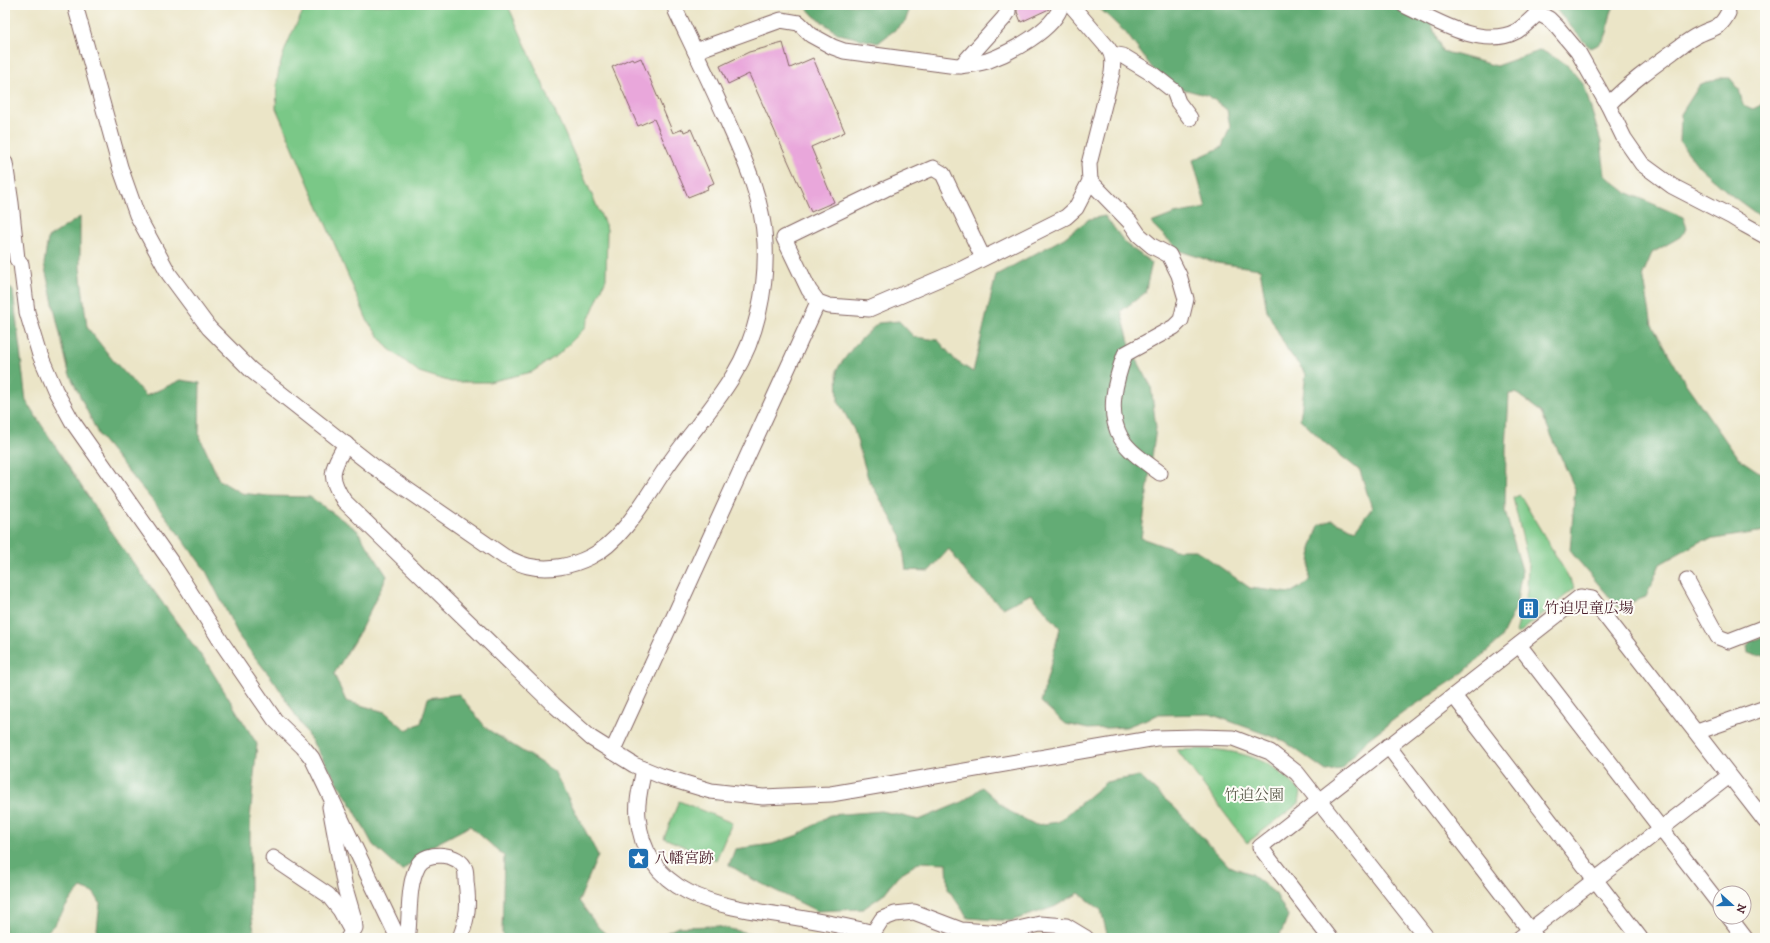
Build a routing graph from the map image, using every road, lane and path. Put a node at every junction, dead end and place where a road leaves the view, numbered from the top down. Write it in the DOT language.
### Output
graph roads {
  1 [pos="75,5"];
  2 [pos="674,5"];
  3 [pos="1008,5"];
  4 [pos="1061,5"];
  5 [pos="1071,5"];
  6 [pos="1404,5"];
  7 [pos="1536,9"];
  8 [pos="1728,13"];
  9 [pos="695,51"];
  10 [pos="1112,54"];
  11 [pos="962,66"];
  12 [pos="1608,105"];
  13 [pos="1190,118"];
  14 [pos="5,163"];
  15 [pos="1090,181"];
  16 [pos="1765,236"];
  17 [pos="784,238"];
  18 [pos="765,241"];
  19 [pos="982,258"];
  20 [pos="11,261"];
  21 [pos="818,302"];
  22 [pos="346,444"];
  23 [pos="1160,473"];
  24 [pos="1687,581"];
  25 [pos="1765,627"];
  26 [pos="1519,645"];
  27 [pos="1454,696"];
  28 [pos="1765,708"];
  29 [pos="1697,732"];
  30 [pos="1388,746"];
  31 [pos="612,752"];
  32 [pos="644,769"];
  33 [pos="1729,776"];
  34 [pos="329,792"];
  35 [pos="1319,800"];
  36 [pos="1765,821"];
  37 [pos="1661,829"];
  38 [pos="273,858"];
  39 [pos="1595,880"];
  40 [pos="1712,895"];
  41 [pos="1735,925"];
  42 [pos="351,935"];
  43 [pos="874,935"];
  44 [pos="1528,935"];
  45 [pos="398,938"];
  46 [pos="406,938"];
  47 [pos="460,938"];
  48 [pos="1086,938"];
  49 [pos="1330,938"];
  50 [pos="1427,938"];
  51 [pos="1640,938"];
  52 [pos="1745,938"];
  1 -- 22 [label="street"];
  2 -- 9 [label="street"];
  3 -- 11 [label="street"];
  4 -- 11 [label="street"];
  5 -- 10 [label="street"];
  6 -- 7 [label="street"];
  7 -- 12 [label="street"];
  8 -- 12 [label="street"];
  9 -- 11 [label="street"];
  9 -- 18 [label="street"];
  10 -- 13 [label="street"];
  10 -- 15 [label="street"];
  12 -- 16 [label="street"];
  14 -- 20 [label="street"];
  15 -- 19 [label="street"];
  15 -- 23 [label="street"];
  17 -- 18 [label="street"];
  17 -- 19 [label="street"];
  17 -- 21 [label="street"];
  18 -- 22 [label="street"];
  19 -- 21 [label="street"];
  20 -- 34 [label="street"];
  21 -- 31 [label="street"];
  22 -- 31 [label="street"];
  24 -- 25 [label="street"];
  26 -- 27 [label="street"];
  26 -- 29 [label="street"];
  26 -- 37 [label="street"];
  27 -- 30 [label="street"];
  27 -- 39 [label="street"];
  28 -- 29 [label="street"];
  29 -- 33 [label="street"];
  30 -- 35 [label="street"];
  30 -- 44 [label="street"];
  31 -- 32 [label="street"];
  32 -- 35 [label="street"];
  32 -- 43 [label="street"];
  33 -- 36 [label="street"];
  33 -- 37 [label="street"];
  34 -- 42 [label="street"];
  34 -- 45 [label="street"];
  35 -- 49 [label="street"];
  35 -- 50 [label="street"];
  37 -- 39 [label="street"];
  37 -- 40 [label="street"];
  38 -- 42 [label="street"];
  39 -- 44 [label="street"];
  39 -- 51 [label="street"];
  41 -- 52 [label="street"];
  43 -- 48 [label="street"];
  46 -- 47 [label="street"];
}
